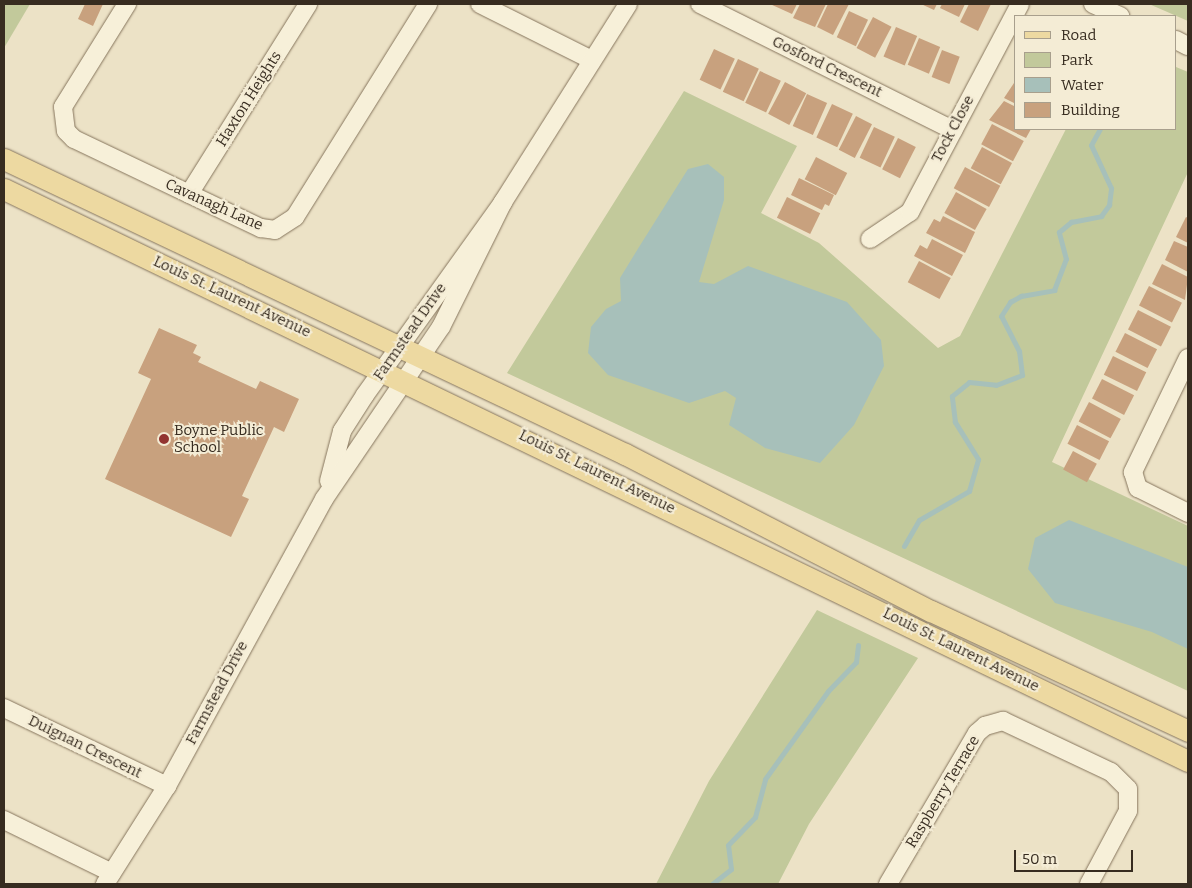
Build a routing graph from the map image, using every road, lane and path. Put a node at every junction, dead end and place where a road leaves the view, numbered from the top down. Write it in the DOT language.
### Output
graph roads {
  1 [pos="127,4"];
  2 [pos="308,4"];
  3 [pos="428,4"];
  4 [pos="480,4"];
  5 [pos="628,4"];
  6 [pos="700,4"];
  7 [pos="1093,4"];
  8 [pos="1014,15"];
  9 [pos="1118,15"];
  10 [pos="592,60"];
  11 [pos="953,130"];
  12 [pos="4,159"];
  13 [pos="4,188"];
  14 [pos="189,194"];
  15 [pos="870,239"];
  16 [pos="409,353"];
  17 [pos="1188,358"];
  18 [pos="394,373"];
  19 [pos="1188,513"];
  20 [pos="4,708"];
  21 [pos="1188,730"];
  22 [pos="1188,760"];
  23 [pos="166,786"];
  24 [pos="4,820"];
  25 [pos="109,879"];
  26 [pos="888,884"];
  27 [pos="1089,884"];
  1 -- 14 [label="street, Cavanagh Lane"];
  2 -- 14 [label="street, Haxton Heights"];
  3 -- 14 [label="street, Cavanagh Lane"];
  4 -- 10 [label="street"];
  5 -- 10 [label="street, Farmstead Drive"];
  6 -- 11 [label="street, Gosford Crescent"];
  7 -- 9 [label="street"];
  8 -- 11 [label="street, Tock Close"];
  10 -- 16 [label="street, Farmstead Drive"];
  11 -- 15 [label="street, Tock Close"];
  12 -- 16 [label="main road, Louis St. Laurent Avenue"];
  13 -- 18 [label="main road, Louis St. Laurent Avenue"];
  16 -- 18 [label="street, Farmstead Drive"];
  16 -- 21 [label="main road, Louis St. Laurent Avenue"];
  17 -- 19 [label="street"];
  18 -- 22 [label="main road, Louis St. Laurent Avenue"];
  18 -- 23 [label="street, Farmstead Drive"];
  20 -- 23 [label="street, Duignan Crescent"];
  23 -- 25 [label="street, Farmstead Drive"];
  24 -- 25 [label="street"];
  26 -- 27 [label="street, Raspberry Terrace"];
}
